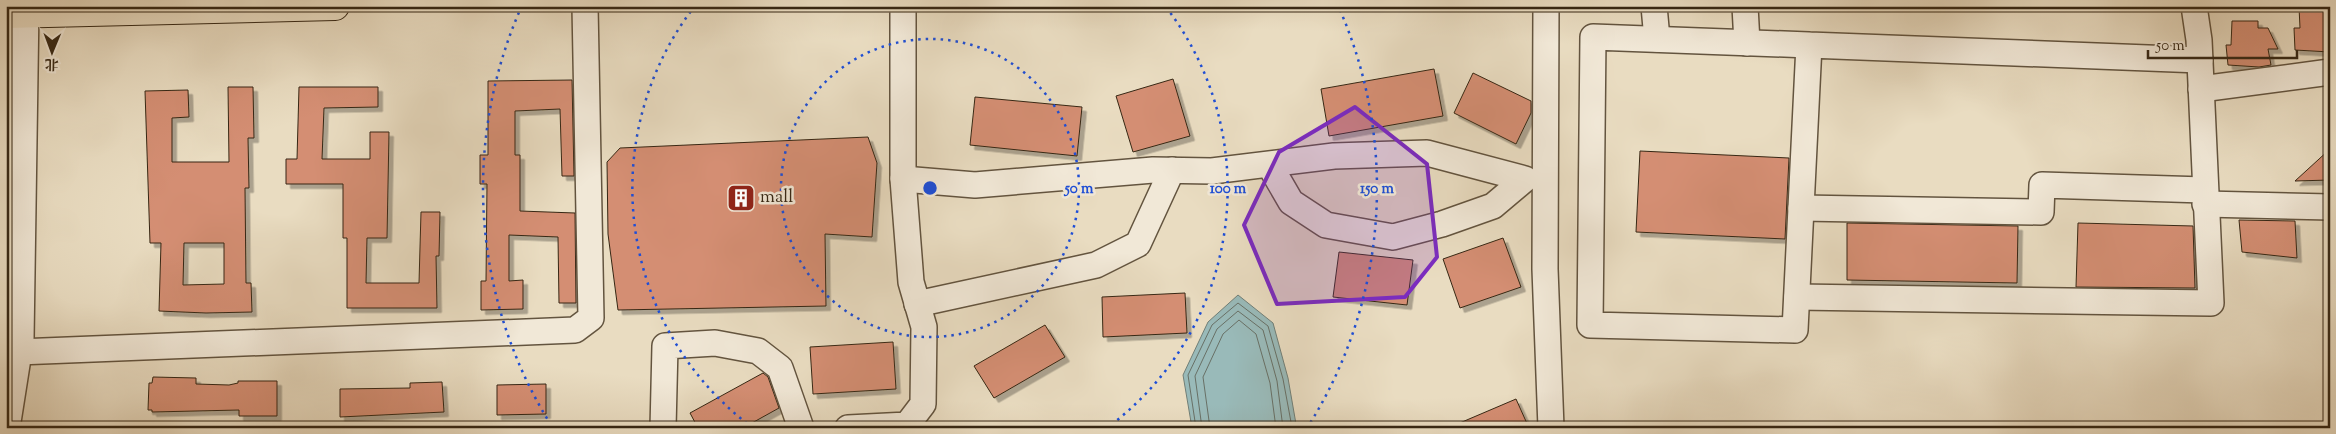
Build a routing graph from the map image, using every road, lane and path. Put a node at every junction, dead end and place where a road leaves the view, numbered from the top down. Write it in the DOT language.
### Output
graph roads {
  1 [pos="335,6"];
  2 [pos="585,6"];
  3 [pos="903,6"];
  4 [pos="1546,6"];
  5 [pos="1654,6"];
  6 [pos="1745,6"];
  7 [pos="2194,6"];
  8 [pos="15,11"];
  9 [pos="1657,40"];
  10 [pos="1747,43"];
  11 [pos="1809,45"];
  12 [pos="2200,60"];
  13 [pos="2330,72"];
  14 [pos="2201,89"];
  15 [pos="6,112"];
  16 [pos="1270,164"];
  17 [pos="1172,170"];
  18 [pos="903,179"];
  19 [pos="1535,179"];
  20 [pos="2204,197"];
  21 [pos="2330,207"];
  22 [pos="1801,208"];
  23 [pos="1797,297"];
  24 [pos="917,304"];
  25 [pos="18,352"];
  26 [pos="7,428"];
  27 [pos="663,428"];
  28 [pos="802,428"];
  29 [pos="848,428"];
  30 [pos="1551,428"];
  1 -- 8 [label="main road"];
  2 -- 25 [label="street"];
  3 -- 18 [label="street"];
  4 -- 19 [label="street"];
  5 -- 9 [label="street"];
  6 -- 10 [label="street"];
  7 -- 12 [label="street"];
  8 -- 15 [label="street"];
  8 -- 25 [label="street"];
  9 -- 10 [label="street"];
  9 -- 23 [label="street"];
  10 -- 11 [label="street"];
  11 -- 12 [label="street"];
  11 -- 22 [label="street"];
  12 -- 14 [label="street"];
  13 -- 14 [label="street"];
  14 -- 20 [label="street"];
  16 -- 17 [label="street"];
  16 -- 19 [label="street"];
  16 -- 19 [label="street"];
  17 -- 18 [label="street"];
  17 -- 24 [label="street"];
  18 -- 24 [label="street"];
  19 -- 30 [label="street"];
  20 -- 21 [label="street"];
  20 -- 22 [label="street"];
  20 -- 23 [label="street"];
  22 -- 23 [label="street"];
  24 -- 29 [label="street"];
  25 -- 26 [label="street"];
  27 -- 28 [label="street"];
}
